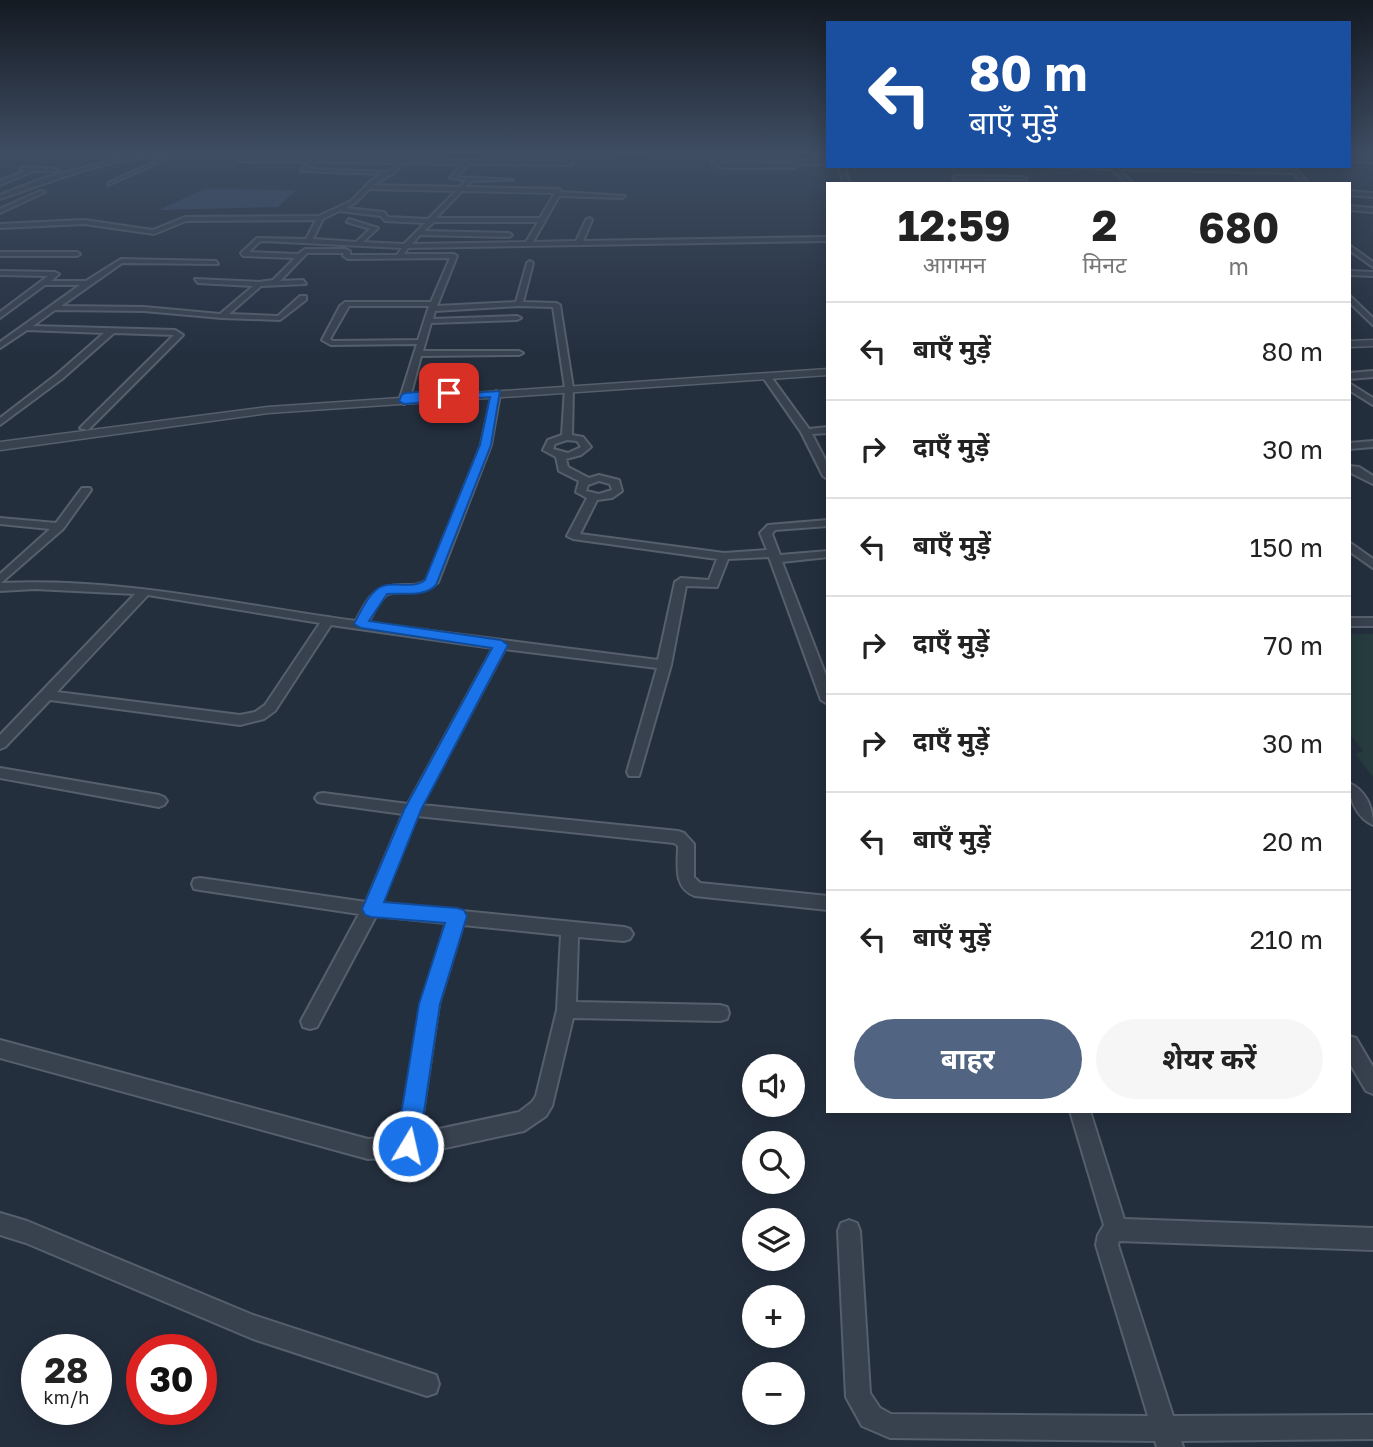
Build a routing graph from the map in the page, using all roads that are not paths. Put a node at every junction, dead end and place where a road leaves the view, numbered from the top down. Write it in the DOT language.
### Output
graph roads {
  1 [pos="23,220"];
  2 [pos="184,220"];
  3 [pos="319,220"];
  4 [pos="396,220"];
  5 [pos="544,220"];
  6 [pos="589,220"];
  7 [pos="349,221"];
  8 [pos="431,221"];
  9 [pos="0,226"];
  10 [pos="26,226"];
  11 [pos="418,233"];
  12 [pos="509,236"];
  13 [pos="826,239"];
  14 [pos="309,240"];
  15 [pos="357,244"];
  16 [pos="578,244"];
  17 [pos="528,245"];
  18 [pos="406,246"];
  19 [pos="1351,248"];
  20 [pos="0,254"];
  21 [pos="77,254"];
  22 [pos="299,256"];
  23 [pos="399,257"];
  24 [pos="216,263"];
  25 [pos="530,263"];
  26 [pos="1373,265"];
  27 [pos="0,272"];
  28 [pos="1351,273"];
  29 [pos="1373,274"];
  30 [pos="198,281"];
  31 [pos="303,282"];
  32 [pos="44,283"];
  33 [pos="88,283"];
  34 [pos="259,284"];
  35 [pos="270,284"];
  36 [pos="303,298"];
  37 [pos="1351,299"];
  38 [pos="519,304"];
  39 [pos="434,306"];
  40 [pos="10,308"];
  41 [pos="53,308"];
  42 [pos="0,309"];
  43 [pos="1365,313"];
  44 [pos="1351,314"];
  45 [pos="0,316"];
  46 [pos="222,316"];
  47 [pos="517,318"];
  48 [pos="428,321"];
  49 [pos="1373,323"];
  50 [pos="24,328"];
  51 [pos="112,330"];
  52 [pos="1373,341"];
  53 [pos="422,342"];
  54 [pos="1351,342"];
  55 [pos="0,346"];
  56 [pos="519,353"];
  57 [pos="419,354"];
  58 [pos="826,370"];
  59 [pos="826,370"];
  60 [pos="1373,374"];
  61 [pos="766,376"];
  62 [pos="1351,376"];
  63 [pos="569,386"];
  64 [pos="1351,387"];
  65 [pos="496,394"];
  66 [pos="405,398"];
  67 [pos="1373,402"];
  68 [pos="0,422"];
  69 [pos="85,428"];
  70 [pos="826,430"];
  71 [pos="806,432"];
  72 [pos="567,437"];
  73 [pos="0,441"];
  74 [pos="1373,444"];
  75 [pos="0,446"];
  76 [pos="1351,446"];
  77 [pos="561,456"];
  78 [pos="1351,467"];
  79 [pos="826,473"];
  80 [pos="588,481"];
  81 [pos="1373,481"];
  82 [pos="86,490"];
  83 [pos="593,497"];
  84 [pos="0,521"];
  85 [pos="826,523"];
  86 [pos="60,527"];
  87 [pos="1351,547"];
  88 [pos="826,554"];
  89 [pos="724,556"];
  90 [pos="776,556"];
  91 [pos="1373,565"];
  92 [pos="0,580"];
  93 [pos="0,587"];
  94 [pos="145,591"];
  95 [pos="328,621"];
  96 [pos="1351,622"];
  97 [pos="1373,622"];
  98 [pos="361,624"];
  99 [pos="501,645"];
  100 [pos="664,664"];
  101 [pos="826,694"];
  102 [pos="47,695"];
  103 [pos="0,744"];
  104 [pos="0,772"];
  105 [pos="634,772"];
  106 [pos="1351,791"];
  107 [pos="323,798"];
  108 [pos="159,801"];
  109 [pos="412,810"];
  110 [pos="1373,819"];
  111 [pos="200,884"];
  112 [pos="826,904"];
  113 [pos="371,909"];
  114 [pos="457,916"];
  115 [pos="570,931"];
  116 [pos="624,934"];
  117 [pos="566,1010"];
  118 [pos="720,1013"];
  119 [pos="310,1021"];
  120 [pos="1351,1047"];
  121 [pos="0,1049"];
  122 [pos="1373,1084"];
  123 [pos="1081,1113"];
  124 [pos="408,1146"];
  125 [pos="0,1224"];
  126 [pos="1116,1230"];
  127 [pos="849,1231"];
  128 [pos="1373,1239"];
  129 [pos="427,1384"];
  130 [pos="1373,1427"];
  131 [pos="1166,1437"];
  1 -- 10 [label="street"];
  2 -- 10 [label="street"];
  3 -- 14 [label="street"];
  4 -- 8 [label="street"];
  5 -- 8 [label="street"];
  5 -- 17 [label="street"];
  6 -- 16 [label="street"];
  7 -- 15 [label="street"];
  8 -- 11 [label="street"];
  9 -- 10 [label="street"];
  11 -- 12 [label="street"];
  11 -- 18 [label="street"];
  13 -- 16 [label="street"];
  14 -- 15 [label="street"];
  14 -- 22 [label="street"];
  15 -- 18 [label="street"];
  16 -- 17 [label="street"];
  17 -- 18 [label="street"];
  18 -- 23 [label="street"];
  19 -- 26 [label="street"];
  20 -- 21 [label="street"];
  22 -- 23 [label="street"];
  22 -- 35 [label="street"];
  23 -- 39 [label="street"];
  24 -- 33 [label="street"];
  25 -- 38 [label="street"];
  27 -- 32 [label="street"];
  28 -- 29 [label="street"];
  30 -- 34 [label="street"];
  31 -- 35 [label="street"];
  32 -- 33 [label="street"];
  32 -- 40 [label="street"];
  33 -- 41 [label="street"];
  34 -- 35 [label="street"];
  34 -- 46 [label="street"];
  36 -- 46 [label="street"];
  37 -- 43 [label="street"];
  38 -- 39 [label="street"];
  38 -- 63 [label="street"];
  39 -- 48 [label="street"];
  39 -- 53 [label="street"];
  40 -- 42 [label="street"];
  40 -- 45 [label="street"];
  41 -- 46 [label="street"];
  41 -- 50 [label="street"];
  43 -- 44 [label="street"];
  43 -- 49 [label="street"];
  47 -- 48 [label="street"];
  48 -- 53 [label="street"];
  50 -- 51 [label="street"];
  50 -- 55 [label="street"];
  51 -- 68 [label="street"];
  51 -- 69 [label="street"];
  52 -- 54 [label="street"];
  53 -- 57 [label="street"];
  56 -- 57 [label="street"];
  57 -- 66 [label="street"];
  58 -- 63 [label="street"];
  59 -- 61 [label="street"];
  60 -- 62 [label="street"];
  61 -- 63 [label="street"];
  61 -- 71 [label="street"];
  63 -- 65 [label="street"];
  63 -- 66 [label="street"];
  63 -- 72 [label="street"];
  64 -- 67 [label="street"];
  65 -- 66 [label="street"];
  65 -- 98 [label="street"];
  66 -- 69 [label="street"];
  66 -- 75 [label="street"];
  69 -- 73 [label="street"];
  70 -- 71 [label="street"];
  71 -- 79 [label="street"];
  72 -- 77 [label="street"];
  72 -- 77 [label="street"];
  74 -- 76 [label="street"];
  77 -- 80 [label="street"];
  78 -- 81 [label="street"];
  80 -- 83 [label="street"];
  80 -- 83 [label="street"];
  82 -- 86 [label="street"];
  83 -- 89 [label="street"];
  84 -- 86 [label="street"];
  85 -- 90 [label="street"];
  86 -- 92 [label="street"];
  87 -- 91 [label="street"];
  88 -- 90 [label="street"];
  89 -- 90 [label="street"];
  89 -- 100 [label="street"];
  90 -- 101 [label="street"];
  93 -- 94 [label="street"];
  94 -- 95 [label="street"];
  94 -- 102 [label="street"];
  95 -- 98 [label="street"];
  95 -- 102 [label="street"];
  96 -- 97 [label="street"];
  98 -- 99 [label="street"];
  99 -- 100 [label="street"];
  99 -- 109 [label="street"];
  100 -- 105 [label="street"];
  102 -- 103 [label="street"];
  104 -- 108 [label="street"];
  106 -- 110 [label="street"];
  107 -- 109 [label="street"];
  109 -- 112 [label="street"];
  109 -- 113 [label="street"];
  111 -- 113 [label="street"];
  113 -- 114 [label="street"];
  113 -- 119 [label="street"];
  114 -- 115 [label="street"];
  114 -- 124 [label="street"];
  115 -- 116 [label="street"];
  115 -- 117 [label="street"];
  117 -- 118 [label="street"];
  117 -- 124 [label="street"];
  120 -- 122 [label="street"];
  121 -- 124 [label="street"];
  123 -- 126 [label="street"];
  125 -- 129 [label="street"];
  126 -- 128 [label="street"];
  126 -- 131 [label="street"];
  127 -- 131 [label="street"];
  130 -- 131 [label="street"];
}
